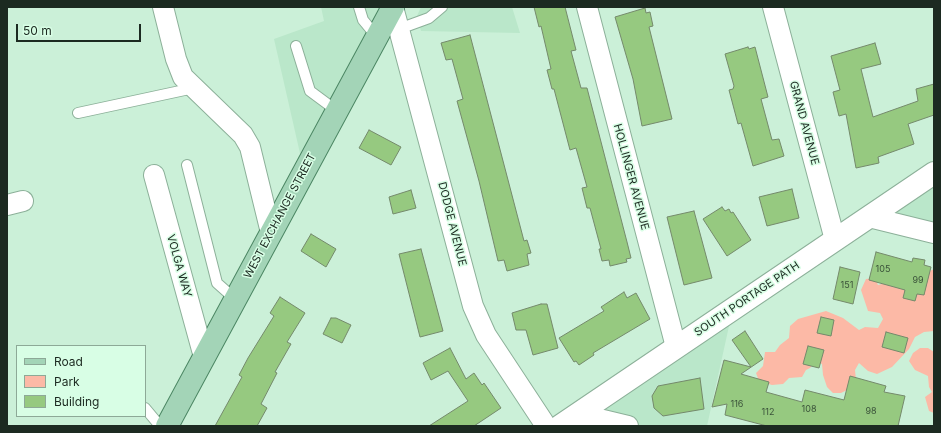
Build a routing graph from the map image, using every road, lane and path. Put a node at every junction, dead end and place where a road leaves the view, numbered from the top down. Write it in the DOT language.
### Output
graph roads {
  1 [pos="163,7"];
  2 [pos="360,7"];
  3 [pos="393,7"];
  4 [pos="442,7"];
  5 [pos="587,7"];
  6 [pos="773,7"];
  7 [pos="399,29"];
  8 [pos="377,37"];
  9 [pos="296,46"];
  10 [pos="194,88"];
  11 [pos="337,111"];
  12 [pos="78,113"];
  13 [pos="187,165"];
  14 [pos="934,173"];
  15 [pos="154,175"];
  16 [pos="869,217"];
  17 [pos="271,233"];
  18 [pos="934,233"];
  19 [pos="835,240"];
  20 [pos="235,299"];
  21 [pos="676,347"];
  22 [pos="204,356"];
  23 [pos="146,409"];
  24 [pos="578,414"];
  25 [pos="160,426"];
  26 [pos="167,426"];
  27 [pos="546,426"];
  28 [pos="560,426"];
  29 [pos="628,426"];
  1 -- 10 [label="street"];
  2 -- 8 [label="lane"];
  3 -- 7 [label="street, DODGE AVENUE"];
  3 -- 8 [label="main road, WEST EXCHANGE STREET"];
  4 -- 7 [label="lane"];
  5 -- 21 [label="street, HOLLINGER AVENUE"];
  6 -- 19 [label="street, GRAND AVENUE"];
  7 -- 27 [label="street, DODGE AVENUE"];
  8 -- 11 [label="main road, WEST EXCHANGE STREET"];
  9 -- 11 [label="lane"];
  10 -- 12 [label="lane"];
  10 -- 17 [label="street"];
  11 -- 17 [label="main road, WEST EXCHANGE STREET"];
  13 -- 20 [label="lane"];
  14 -- 16 [label="main road, SOUTH PORTAGE PATH"];
  15 -- 22 [label="street, VOLGA WAY"];
  16 -- 18 [label="street"];
  16 -- 19 [label="main road, SOUTH PORTAGE PATH"];
  17 -- 20 [label="main road, WEST EXCHANGE STREET"];
  19 -- 21 [label="main road, SOUTH PORTAGE PATH"];
  20 -- 22 [label="main road, WEST EXCHANGE STREET"];
  21 -- 24 [label="main road, SOUTH PORTAGE PATH"];
  22 -- 26 [label="main road, WEST EXCHANGE STREET"];
  23 -- 25 [label="lane"];
  24 -- 28 [label="main road, SOUTH PORTAGE PATH"];
  24 -- 29 [label="street"];
}
